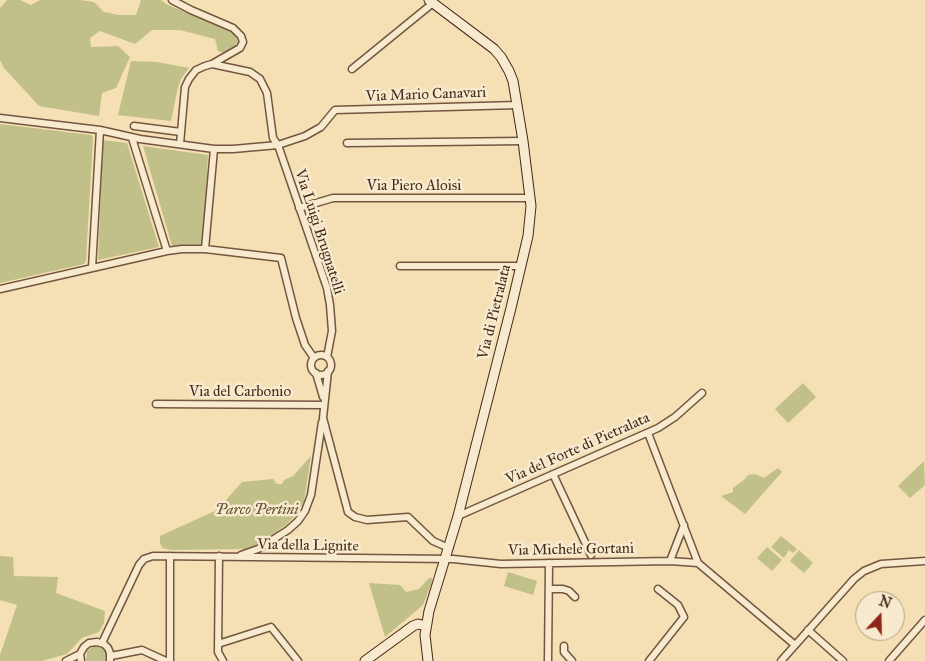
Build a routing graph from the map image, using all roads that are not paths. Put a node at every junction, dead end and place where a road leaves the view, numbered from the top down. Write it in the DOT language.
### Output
graph roads {
  1 [pos="172,0"];
  2 [pos="431,2"];
  3 [pos="212,64"];
  4 [pos="352,69"];
  5 [pos="518,105"];
  6 [pos="0,118"];
  7 [pos="134,126"];
  8 [pos="100,130"];
  9 [pos="181,132"];
  10 [pos="132,138"];
  11 [pos="524,141"];
  12 [pos="347,142"];
  13 [pos="180,144"];
  14 [pos="278,145"];
  15 [pos="214,149"];
  16 [pos="530,198"];
  17 [pos="299,208"];
  18 [pos="206,249"];
  19 [pos="167,251"];
  20 [pos="400,266"];
  21 [pos="521,266"];
  22 [pos="92,268"];
  23 [pos="0,289"];
  24 [pos="327,357"];
  25 [pos="314,358"];
  26 [pos="328,371"];
  27 [pos="316,374"];
  28 [pos="702,394"];
  29 [pos="324,403"];
  30 [pos="156,404"];
  31 [pos="323,418"];
  32 [pos="648,433"];
  33 [pos="553,474"];
  34 [pos="458,516"];
  35 [pos="684,525"];
  36 [pos="261,548"];
  37 [pos="449,548"];
  38 [pos="591,555"];
  39 [pos="170,556"];
  40 [pos="219,556"];
  41 [pos="235,556"];
  42 [pos="261,558"];
  43 [pos="445,560"];
  44 [pos="670,561"];
  45 [pos="925,561"];
  46 [pos="549,563"];
  47 [pos="698,563"];
  48 [pos="548,588"];
  49 [pos="658,589"];
  50 [pos="575,597"];
  51 [pos="925,620"];
  52 [pos="426,626"];
  53 [pos="808,630"];
  54 [pos="102,643"];
  55 [pos="218,644"];
  56 [pos="795,645"];
  57 [pos="564,646"];
  58 [pos="80,657"];
  59 [pos="111,658"];
  60 [pos="547,660"];
  61 [pos="66,661"];
  62 [pos="166,661"];
  63 [pos="170,661"];
  64 [pos="223,661"];
  65 [pos="298,661"];
  66 [pos="365,661"];
  67 [pos="428,661"];
  68 [pos="572,661"];
  69 [pos="649,661"];
  70 [pos="781,661"];
  71 [pos="843,661"];
  72 [pos="889,661"];
  1 -- 3 [label="street"];
  2 -- 4 [label="street"];
  2 -- 5 [label="street, Via di Pietralata"];
  3 -- 9 [label="street"];
  3 -- 14 [label="street, Via Luigi Brugnatelli"];
  5 -- 11 [label="street, Via di Pietralata"];
  5 -- 14 [label="street, Via Mario Canavari"];
  6 -- 8 [label="street"];
  7 -- 9 [label="street"];
  8 -- 10 [label="street"];
  8 -- 22 [label="street"];
  9 -- 13 [label="street"];
  10 -- 13 [label="street"];
  10 -- 19 [label="street"];
  11 -- 12 [label="street"];
  11 -- 16 [label="street, Via di Pietralata"];
  13 -- 15 [label="street"];
  14 -- 15 [label="street"];
  14 -- 17 [label="street, Via Luigi Brugnatelli"];
  15 -- 18 [label="street"];
  16 -- 17 [label="street, Via Piero Aloisi"];
  16 -- 21 [label="street, Via di Pietralata"];
  17 -- 24 [label="street, Via Luigi Brugnatelli"];
  18 -- 19 [label="street"];
  18 -- 25 [label="street"];
  19 -- 22 [label="street"];
  20 -- 21 [label="street"];
  21 -- 34 [label="street, Via di Pietralata"];
  22 -- 23 [label="street"];
  24 -- 25 [label="street"];
  24 -- 26 [label="street"];
  25 -- 27 [label="street"];
  26 -- 27 [label="street"];
  26 -- 29 [label="street"];
  27 -- 29 [label="street"];
  28 -- 32 [label="street, Via del Forte di Pietralata"];
  29 -- 30 [label="street, Via del Carbonio"];
  29 -- 31 [label="street"];
  31 -- 36 [label="street"];
  31 -- 37 [label="street"];
  32 -- 33 [label="street, Via del Forte di Pietralata"];
  32 -- 35 [label="street"];
  33 -- 34 [label="street, Via del Forte di Pietralata"];
  33 -- 38 [label="street"];
  34 -- 37 [label="street, Via di Pietralata"];
  35 -- 44 [label="street"];
  35 -- 47 [label="street"];
  36 -- 41 [label="street"];
  36 -- 42 [label="street"];
  37 -- 43 [label="street, Via di Pietralata"];
  39 -- 40 [label="street, Via della Lignite"];
  39 -- 54 [label="street, Via della Lignite"];
  39 -- 63 [label="street"];
  40 -- 41 [label="street, Via della Lignite"];
  40 -- 55 [label="street"];
  41 -- 42 [label="street, Via della Lignite"];
  42 -- 43 [label="street, Via della Lignite"];
  43 -- 46 [label="street, Via Michele Gortani"];
  43 -- 52 [label="street, Via di Pietralata"];
  44 -- 46 [label="street, Via Michele Gortani"];
  44 -- 47 [label="street, Via Michele Gortani"];
  45 -- 53 [label="street"];
  46 -- 48 [label="street"];
  47 -- 56 [label="street"];
  48 -- 50 [label="street"];
  48 -- 60 [label="street"];
  49 -- 69 [label="street"];
  51 -- 72 [label="street"];
  52 -- 66 [label="street"];
  52 -- 67 [label="street, Via di Pietralata"];
  53 -- 56 [label="street"];
  53 -- 71 [label="street"];
  54 -- 58 [label="street"];
  54 -- 59 [label="street"];
  55 -- 64 [label="street"];
  55 -- 65 [label="street"];
  56 -- 70 [label="street"];
  57 -- 68 [label="street"];
  58 -- 61 [label="street"];
  59 -- 62 [label="street"];
}
